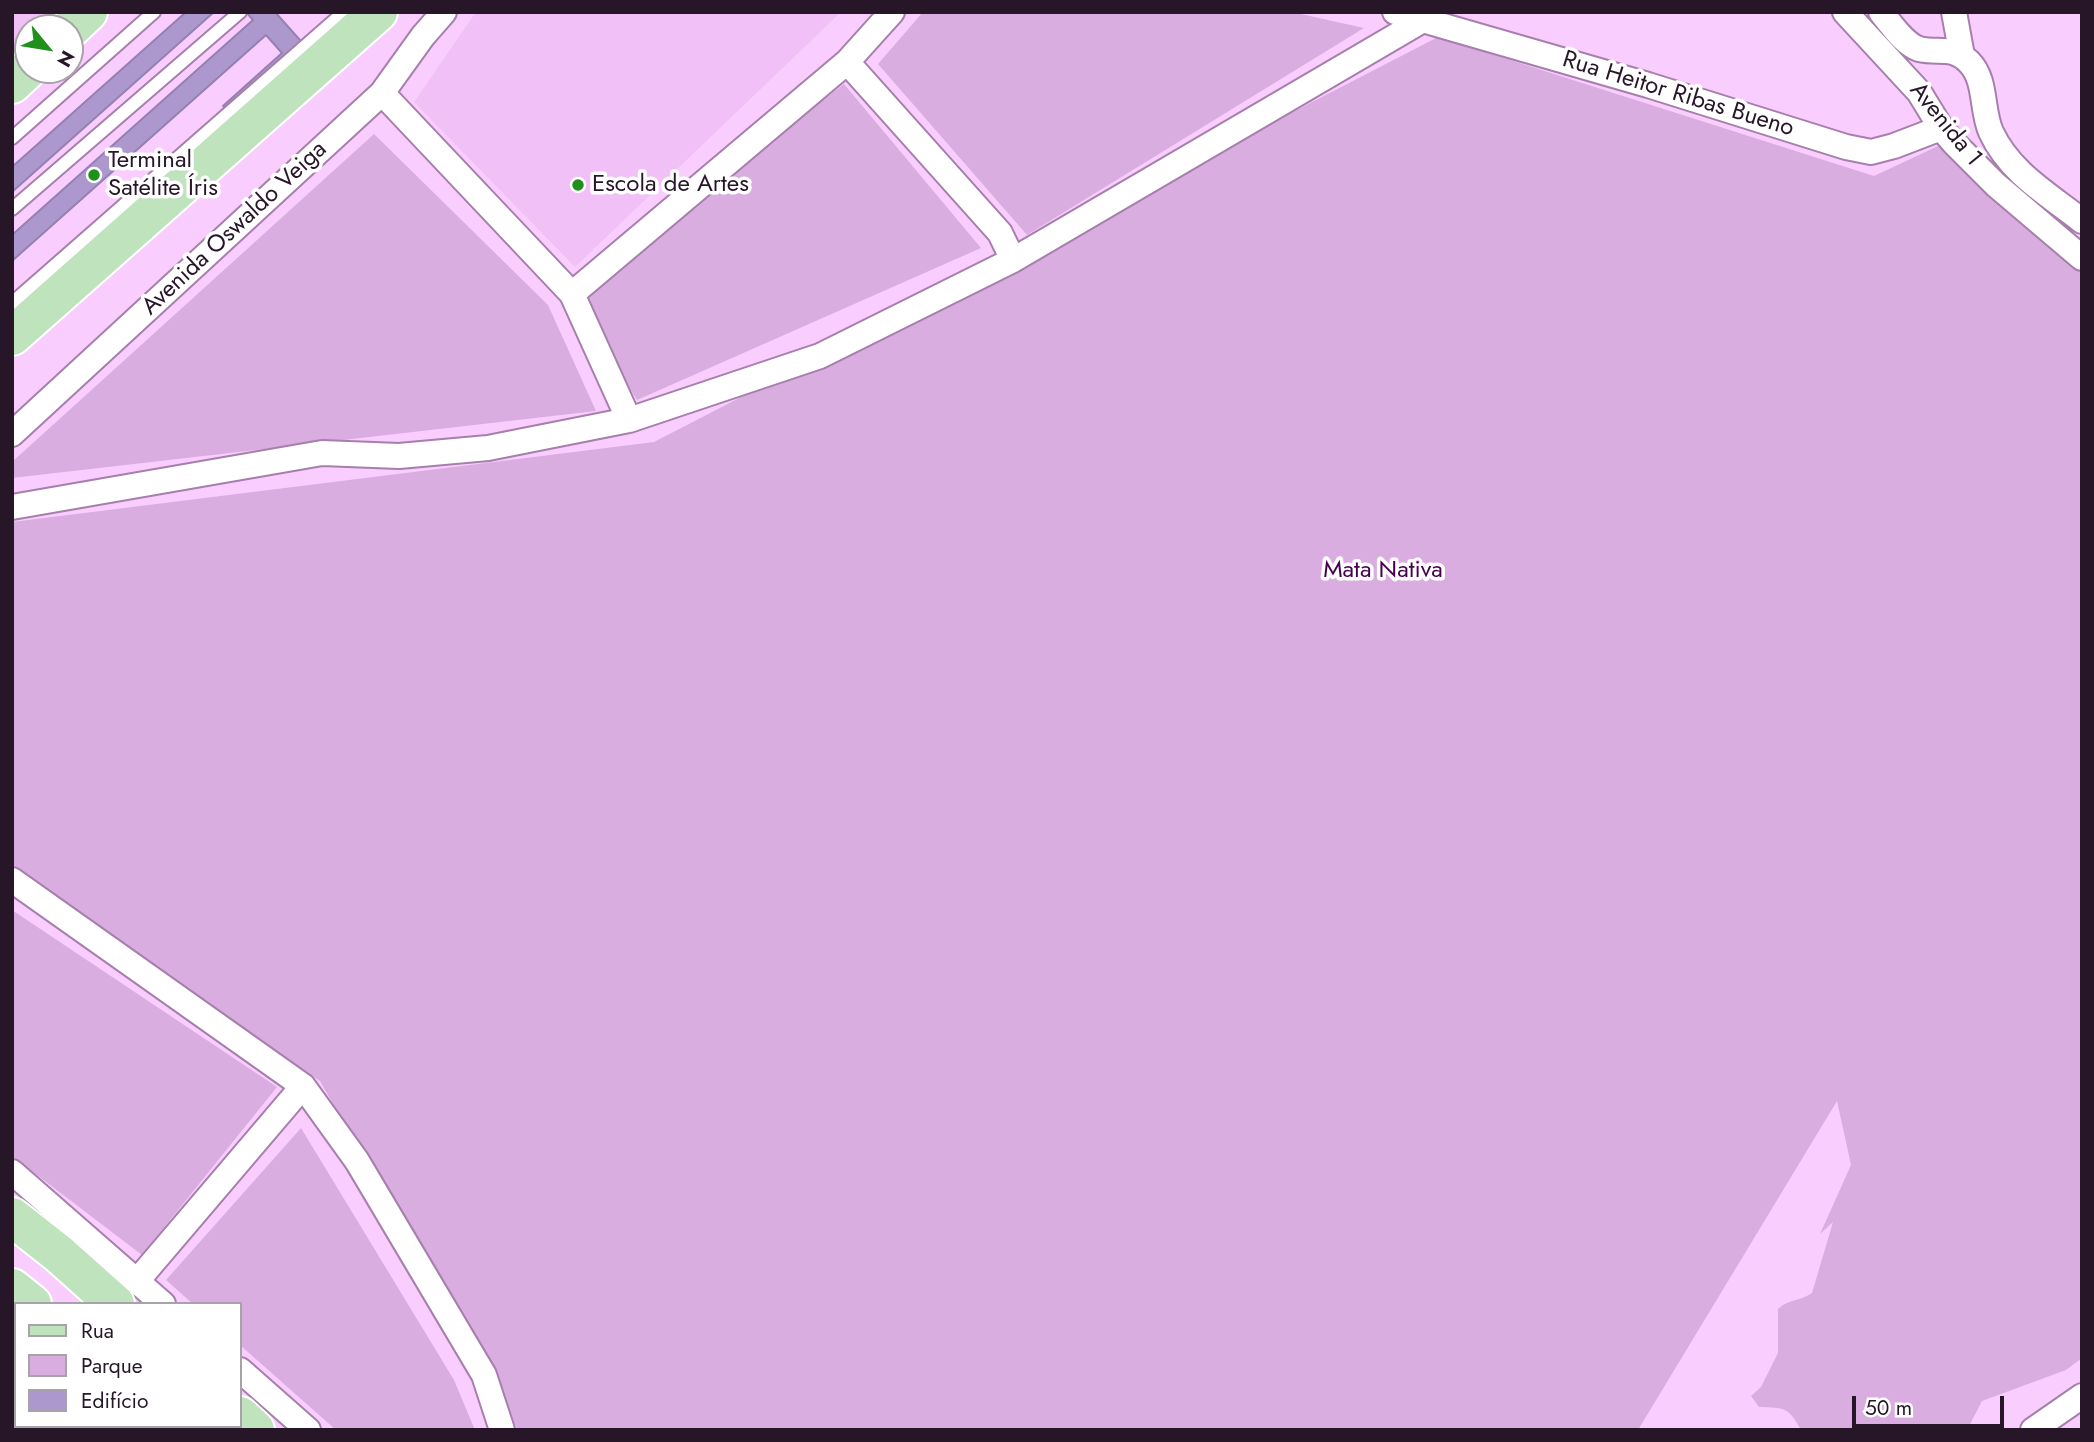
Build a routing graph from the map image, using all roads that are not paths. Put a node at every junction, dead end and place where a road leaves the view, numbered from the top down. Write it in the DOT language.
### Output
graph roads {
  1 [pos="154,12"];
  2 [pos="240,12"];
  3 [pos="344,12"];
  4 [pos="378,12"];
  5 [pos="444,12"];
  6 [pos="892,12"];
  7 [pos="1395,12"];
  8 [pos="1845,12"];
  9 [pos="1881,12"];
  10 [pos="1954,12"];
  11 [pos="1420,16"];
  12 [pos="1952,53"];
  13 [pos="846,62"];
  14 [pos="1919,92"];
  15 [pos="382,93"];
  16 [pos="1941,128"];
  17 [pos="12,138"];
  18 [pos="12,209"];
  19 [pos="2082,221"];
  20 [pos="2082,258"];
  21 [pos="1013,260"];
  22 [pos="572,294"];
  23 [pos="12,303"];
  24 [pos="12,337"];
  25 [pos="629,420"];
  26 [pos="12,434"];
  27 [pos="12,507"];
  28 [pos="12,880"];
  29 [pos="303,1086"];
  30 [pos="12,1172"];
  31 [pos="12,1217"];
  32 [pos="12,1288"];
  33 [pos="126,1292"];
  34 [pos="30,1302"];
  35 [pos="157,1302"];
  36 [pos="242,1372"];
  37 [pos="2082,1396"];
  38 [pos="242,1418"];
  39 [pos="255,1430"];
  40 [pos="308,1430"];
  41 [pos="502,1430"];
  42 [pos="2033,1430"];
  1 -- 17 [label="lane"];
  2 -- 18 [label="lane"];
  3 -- 23 [label="lane"];
  4 -- 24 [label="main road"];
  5 -- 15 [label="street, Avenida Oswaldo Veiga"];
  6 -- 13 [label="street"];
  7 -- 11 [label="street, Rua Heitor Ribas Bueno"];
  8 -- 14 [label="street, Avenida 1"];
  9 -- 12 [label="street, Avenida 1"];
  10 -- 12 [label="street"];
  11 -- 16 [label="street, Rua Heitor Ribas Bueno"];
  11 -- 21 [label="street"];
  12 -- 14 [label="street"];
  12 -- 19 [label="street, Avenida 1"];
  13 -- 21 [label="street"];
  13 -- 22 [label="street"];
  14 -- 16 [label="street, Avenida 1"];
  15 -- 22 [label="street"];
  15 -- 26 [label="street, Avenida Oswaldo Veiga"];
  16 -- 20 [label="street, Avenida 1"];
  21 -- 25 [label="street"];
  22 -- 25 [label="street"];
  25 -- 27 [label="street"];
  28 -- 29 [label="street"];
  29 -- 33 [label="street"];
  29 -- 41 [label="street"];
  30 -- 33 [label="street"];
  31 -- 33 [label="main road"];
  32 -- 34 [label="main road"];
  33 -- 35 [label="street"];
  36 -- 40 [label="street"];
  37 -- 42 [label="street"];
  38 -- 39 [label="main road"];
}
